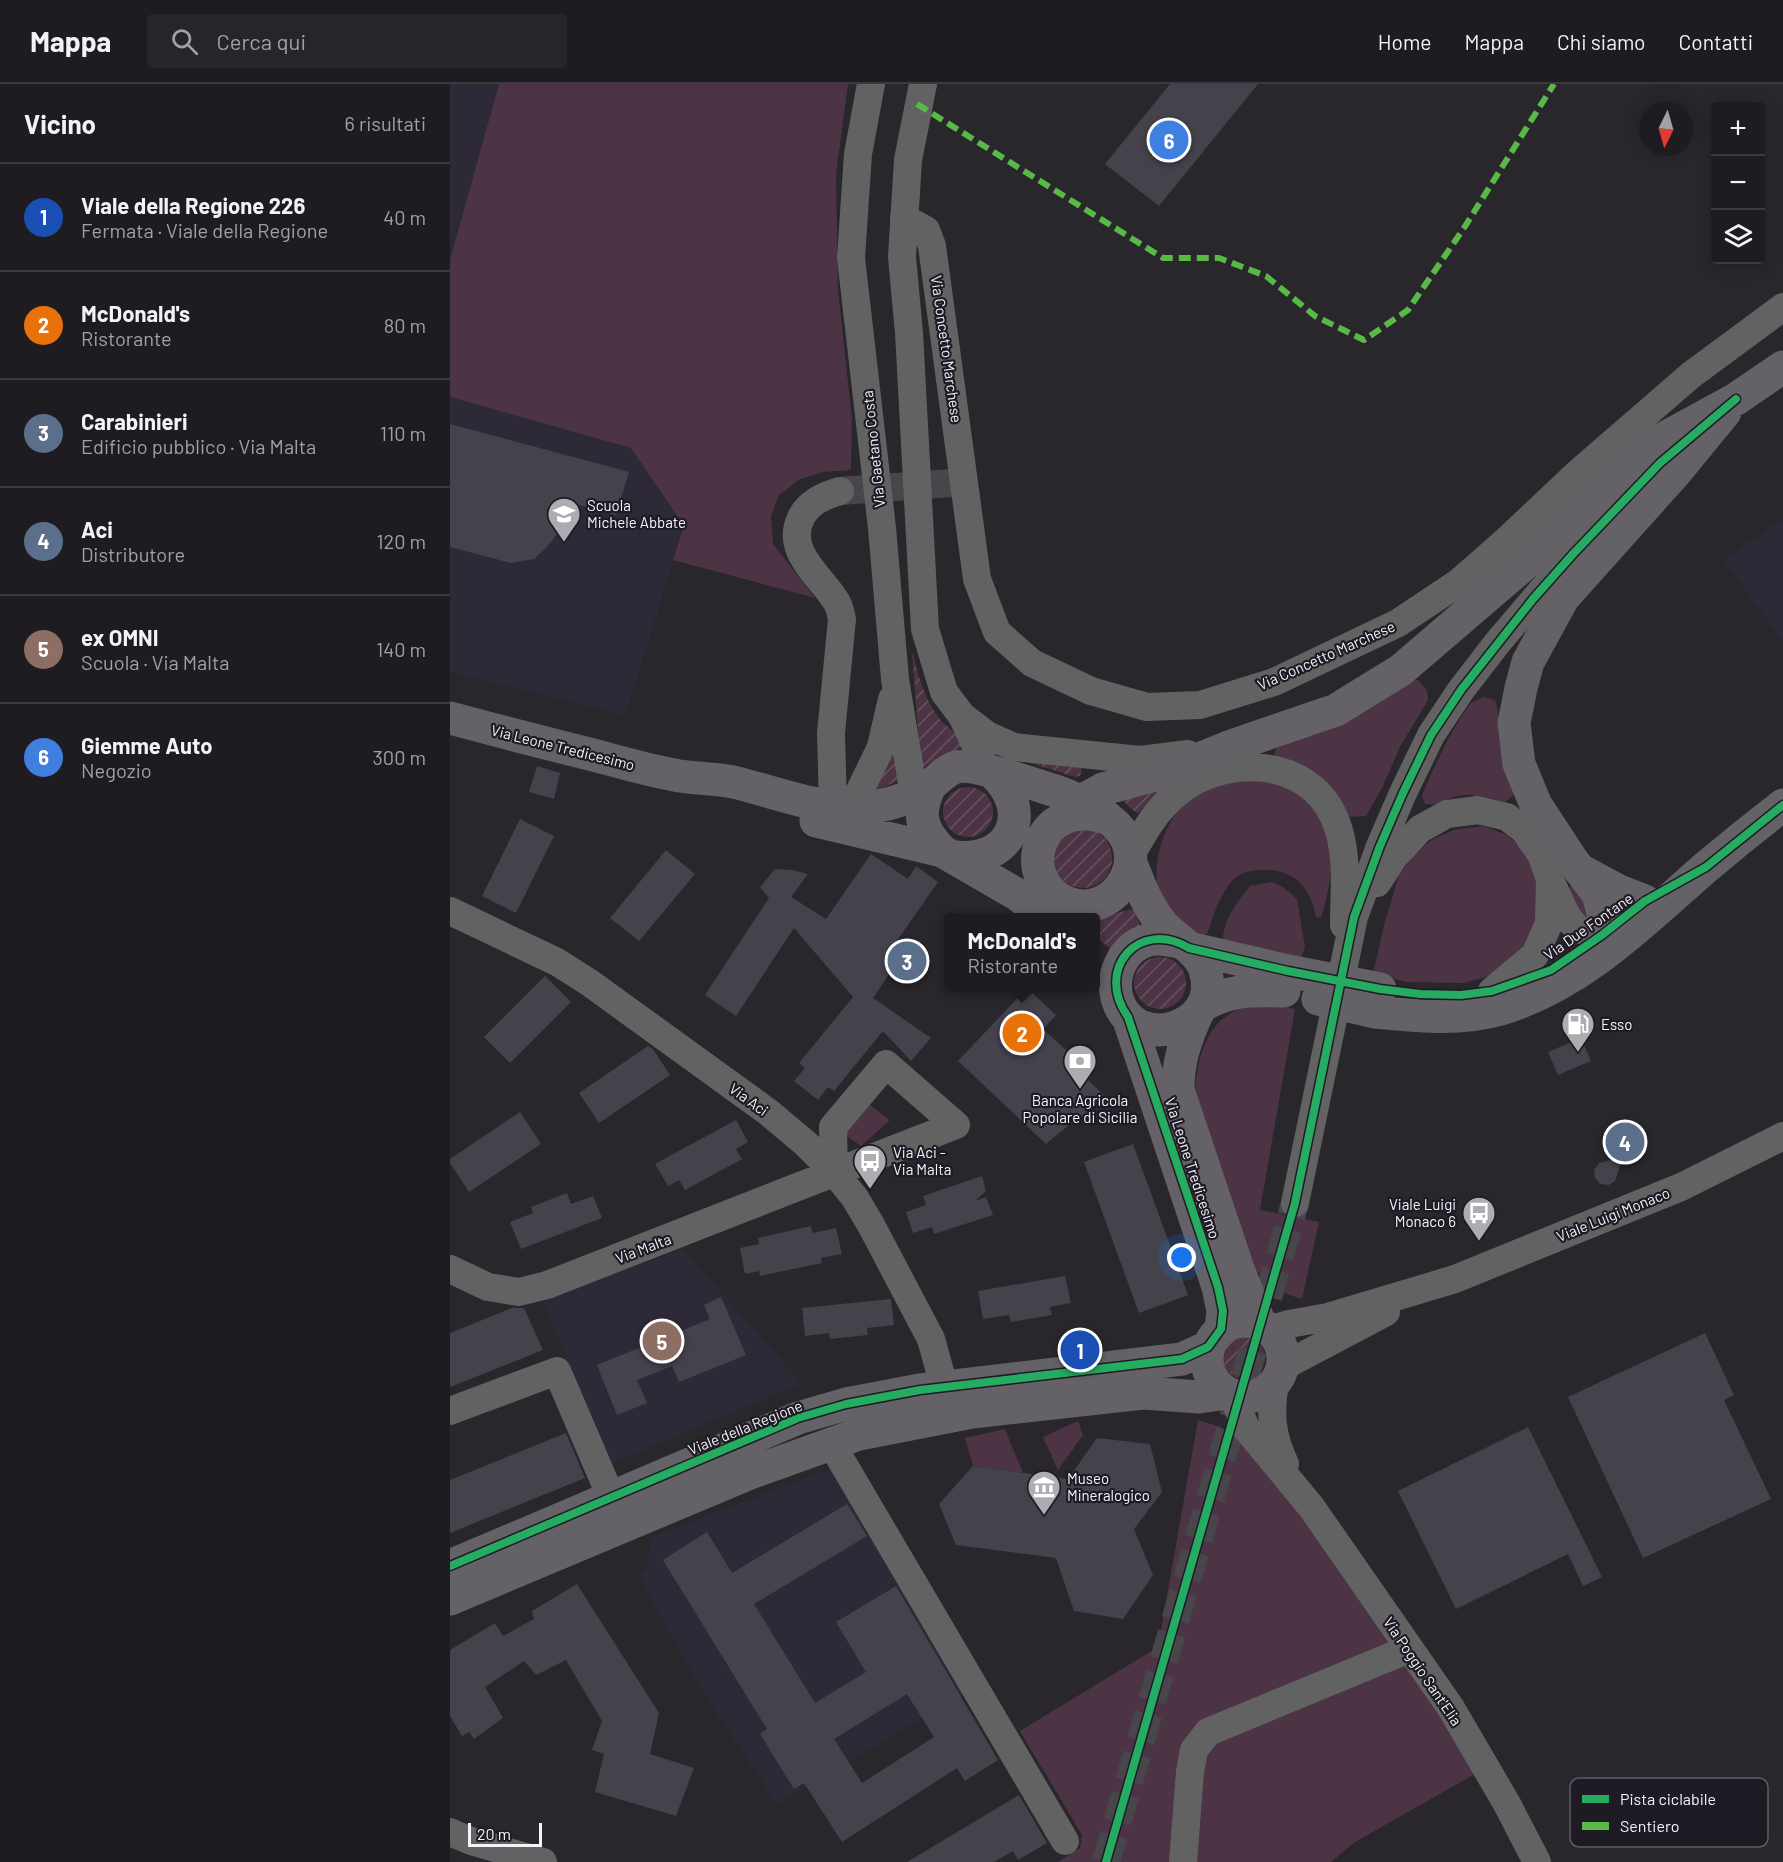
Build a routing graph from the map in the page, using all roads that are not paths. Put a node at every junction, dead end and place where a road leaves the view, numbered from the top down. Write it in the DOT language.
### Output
graph roads {
  1 [pos="871,84"];
  2 [pos="923,84"];
  3 [pos="904,218"];
  4 [pos="1783,307"];
  5 [pos="1783,366"];
  6 [pos="1736,399"];
  7 [pos="840,491"];
  8 [pos="895,679"];
  9 [pos="962,716"];
  10 [pos="450,718"];
  11 [pos="1231,746"];
  12 [pos="990,772"];
  13 [pos="675,775"];
  14 [pos="922,798"];
  15 [pos="1783,805"];
  16 [pos="842,808"];
  17 [pos="1084,812"];
  18 [pos="948,854"];
  19 [pos="1131,859"];
  20 [pos="1706,867"];
  21 [pos="1581,870"];
  22 [pos="1550,879"];
  23 [pos="1646,901"];
  24 [pos="1045,907"];
  25 [pos="450,911"];
  26 [pos="1354,917"];
  27 [pos="1609,943"];
  28 [pos="1184,945"];
  29 [pos="1344,963"];
  30 [pos="1286,981"];
  31 [pos="1113,991"];
  32 [pos="1492,991"];
  33 [pos="1378,1000"];
  34 [pos="1199,1010"];
  35 [pos="1783,1136"];
  36 [pos="834,1172"];
  37 [pos="1295,1203"];
  38 [pos="450,1269"];
  39 [pos="1440,1284"];
  40 [pos="1264,1327"];
  41 [pos="1215,1338"];
  42 [pos="1278,1375"];
  43 [pos="944,1386"];
  44 [pos="1230,1394"];
  45 [pos="450,1411"];
  46 [pos="831,1443"];
  47 [pos="1297,1487"];
  48 [pos="611,1497"];
  49 [pos="450,1566"];
  50 [pos="450,1599"];
  51 [pos="1409,1649"];
  52 [pos="450,1832"];
  53 [pos="1065,1841"];
  54 [pos="543,1862"];
  55 [pos="1183,1862"];
  56 [pos="1537,1862"];
  1 -- 8 [label="street, Via Gaetano Costa"];
  2 -- 3 [label="street"];
  3 -- 4 [label="street, Via Concetto Marchese"];
  3 -- 9 [label="street"];
  5 -- 6 [label="main road"];
  6 -- 11 [label="main road"];
  6 -- 21 [label="main road"];
  6 -- 26 [label="street"];
  7 -- 16 [label="street"];
  8 -- 14 [label="street, Via Gaetano Costa"];
  8 -- 16 [label="street"];
  9 -- 11 [label="street"];
  9 -- 12 [label="street"];
  10 -- 13 [label="main road, Via Leone Tredicesimo"];
  11 -- 17 [label="main road"];
  12 -- 14 [label="main road"];
  12 -- 17 [label="main road"];
  12 -- 18 [label="main road"];
  13 -- 16 [label="main road"];
  13 -- 18 [label="main road"];
  14 -- 16 [label="main road"];
  14 -- 18 [label="main road"];
  15 -- 20 [label="main road, Via Due Fontane"];
  17 -- 19 [label="main road"];
  17 -- 24 [label="main road"];
  18 -- 24 [label="main road"];
  19 -- 24 [label="main road"];
  19 -- 28 [label="main road"];
  19 -- 29 [label="street"];
  20 -- 23 [label="main road, Via Due Fontane"];
  20 -- 27 [label="main road, Via Due Fontane"];
  21 -- 23 [label="main road"];
  21 -- 27 [label="main road"];
  22 -- 26 [label="street"];
  22 -- 27 [label="street"];
  22 -- 32 [label="street"];
  23 -- 27 [label="main road, Via Due Fontane"];
  25 -- 36 [label="street, Via Aci"];
  26 -- 29 [label="street"];
  27 -- 32 [label="main road, Via Due Fontane"];
  27 -- 33 [label="main road, Via Due Fontane"];
  28 -- 30 [label="main road"];
  28 -- 31 [label="main road"];
  28 -- 34 [label="main road"];
  29 -- 37 [label="street"];
  30 -- 33 [label="main road, bridge"];
  30 -- 34 [label="main road"];
  31 -- 34 [label="main road"];
  31 -- 41 [label="main road, Via Leone Tredicesimo"];
  32 -- 33 [label="main road, Via Due Fontane"];
  34 -- 40 [label="main road, Via Leone Tredicesimo"];
  35 -- 39 [label="street, Viale Luigi Monaco"];
  36 -- 36 [label="street, Via Malta"];
  36 -- 38 [label="street, Via Malta"];
  36 -- 43 [label="street, Via Aci"];
  39 -- 40 [label="street"];
  39 -- 42 [label="street"];
  40 -- 41 [label="main road"];
  40 -- 42 [label="main road"];
  41 -- 43 [label="main road, Viale della Regione"];
  41 -- 44 [label="main road"];
  42 -- 44 [label="main road"];
  42 -- 47 [label="street"];
  43 -- 48 [label="main road, Viale della Regione"];
  44 -- 46 [label="main road"];
  44 -- 47 [label="street"];
  45 -- 48 [label="street"];
  46 -- 50 [label="main road"];
  46 -- 53 [label="street"];
  47 -- 51 [label="street, Via Poggio Sant'Elia"];
  48 -- 49 [label="main road, Viale della Regione"];
  51 -- 55 [label="street"];
  51 -- 56 [label="street, Via Poggio Sant'Elia"];
  52 -- 54 [label="street"];
}
